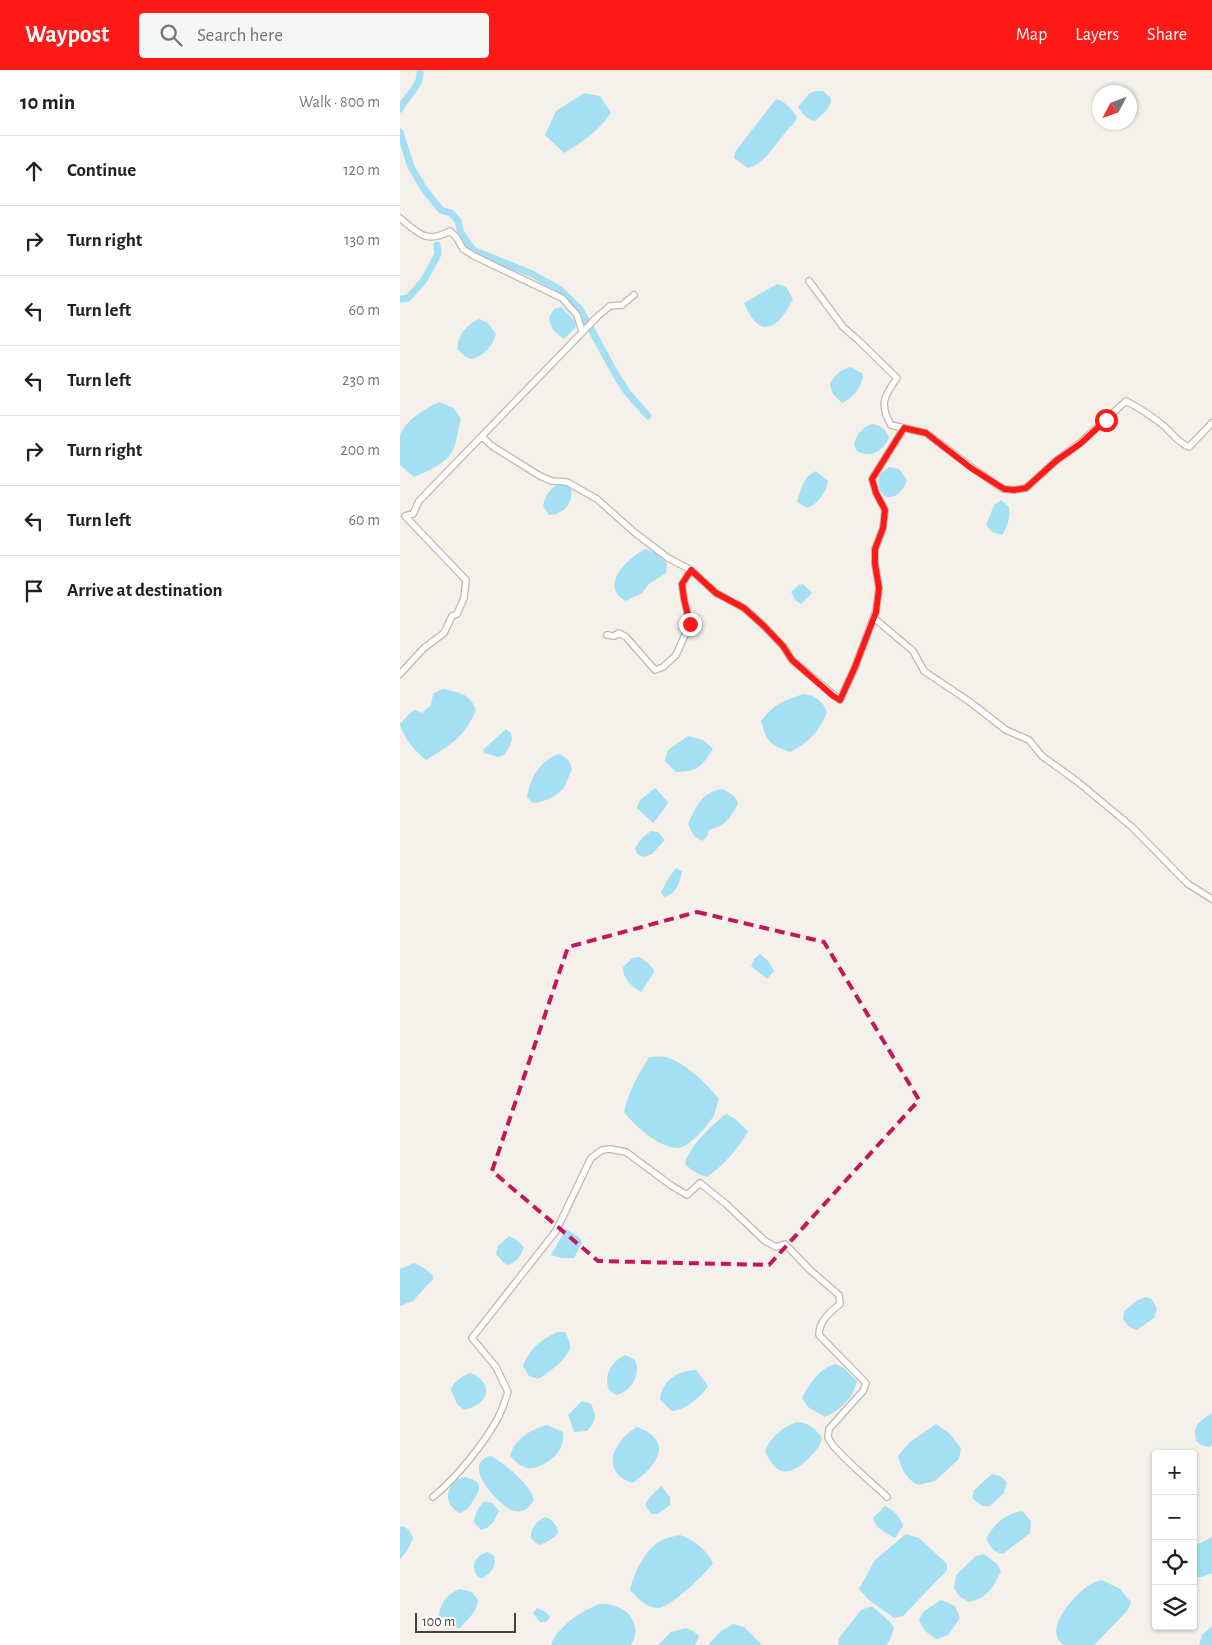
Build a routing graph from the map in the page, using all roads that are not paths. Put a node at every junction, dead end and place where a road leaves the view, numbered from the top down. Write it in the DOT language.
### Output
graph roads {
  1 [pos="400,218"];
  2 [pos="809,281"];
  3 [pos="634,295"];
  4 [pos="582,331"];
  5 [pos="1212,423"];
  6 [pos="904,428"];
  7 [pos="482,437"];
  8 [pos="691,570"];
  9 [pos="874,618"];
  10 [pos="607,635"];
  11 [pos="400,674"];
  12 [pos="1212,898"];
  13 [pos="433,1497"];
  14 [pos="887,1497"];
  1 -- 4 [label="street"];
  2 -- 6 [label="street"];
  3 -- 4 [label="street"];
  4 -- 7 [label="street"];
  5 -- 6 [label="street"];
  6 -- 9 [label="street"];
  7 -- 8 [label="street"];
  7 -- 11 [label="street"];
  8 -- 9 [label="street"];
  8 -- 10 [label="street"];
  9 -- 12 [label="street"];
  13 -- 14 [label="street"];
}
